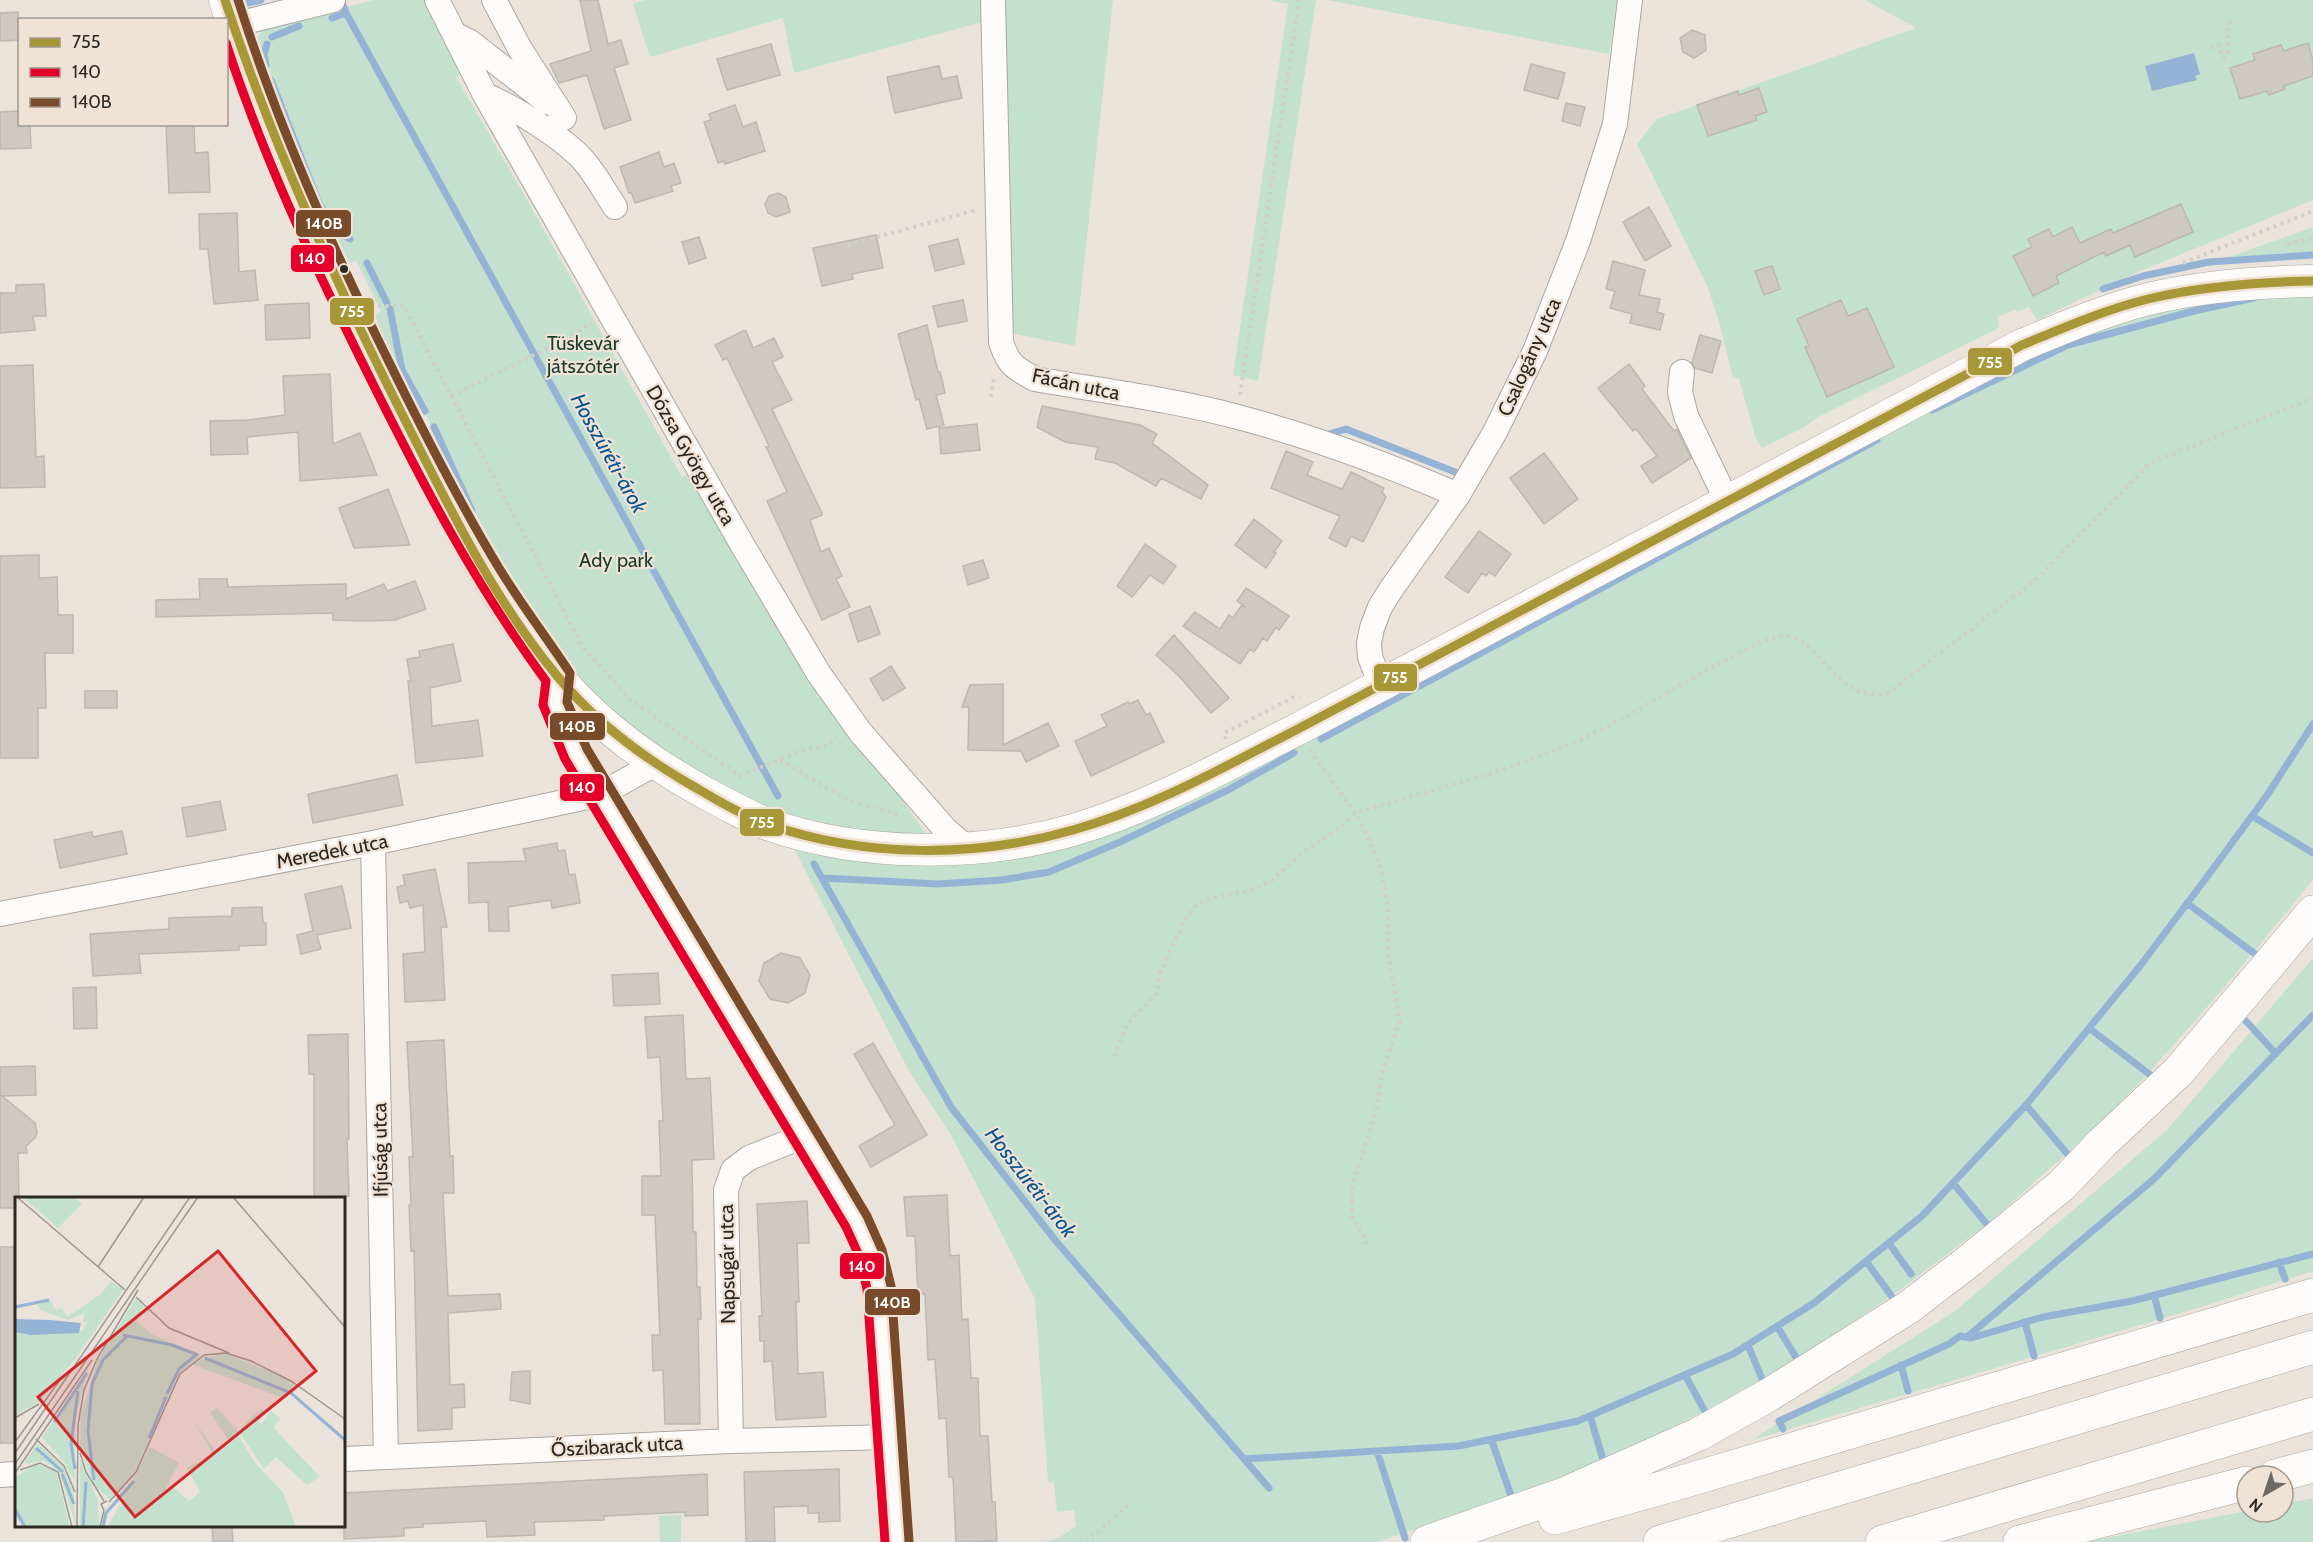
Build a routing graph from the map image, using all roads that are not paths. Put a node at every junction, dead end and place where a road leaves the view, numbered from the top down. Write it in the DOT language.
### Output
graph roads {
  1 [pos="437,0"];
  2 [pos="494,0"];
  3 [pos="993,0"];
  4 [pos="1630,0"];
  5 [pos="331,1"];
  6 [pos="229,13"];
  7 [pos="453,33"];
  8 [pos="485,95"];
  9 [pos="615,207"];
  10 [pos="2313,281"];
  11 [pos="1682,372"];
  12 [pos="1458,495"];
  13 [pos="1727,501"];
  14 [pos="559,678"];
  15 [pos="1381,685"];
  16 [pos="655,764"];
  17 [pos="601,794"];
  18 [pos="373,843"];
  19 [pos="967,848"];
  20 [pos="2313,891"];
  21 [pos="2313,912"];
  22 [pos="0,914"];
  23 [pos="2260,976"];
  24 [pos="806,1135"];
  25 [pos="2313,1295"];
  26 [pos="2313,1347"];
  27 [pos="2313,1414"];
  28 [pos="891,1437"];
  29 [pos="731,1441"];
  30 [pos="386,1457"];
  31 [pos="345,1459"];
  32 [pos="2313,1466"];
  33 [pos="2295,1471"];
  34 [pos="15,1474"];
  35 [pos="0,1475"];
  36 [pos="2313,1486"];
  37 [pos="2235,1487"];
  38 [pos="2295,1489"];
  39 [pos="2235,1497"];
  40 [pos="2165,1505"];
  41 [pos="897,1542"];
  42 [pos="1427,1542"];
  43 [pos="1466,1542"];
  44 [pos="1660,1542"];
  45 [pos="1882,1542"];
  46 [pos="2020,1542"];
  1 -- 7 [label="street, Dózsa György utca"];
  2 -- 7 [label="street"];
  3 -- 12 [label="street, Fácán utca"];
  4 -- 12 [label="street, Csalogány utca"];
  5 -- 6 [label="street"];
  6 -- 14 [label="main road"];
  7 -- 8 [label="street, Dózsa György utca"];
  8 -- 9 [label="street"];
  8 -- 19 [label="street, Dózsa György utca"];
  10 -- 13 [label="main road"];
  11 -- 13 [label="street"];
  12 -- 15 [label="street, Csalogány utca"];
  13 -- 15 [label="main road"];
  14 -- 16 [label="main road"];
  14 -- 17 [label="street"];
  15 -- 19 [label="main road"];
  16 -- 17 [label="street, Meredek utca"];
  16 -- 19 [label="main road"];
  17 -- 18 [label="street, Meredek utca"];
  17 -- 24 [label="street"];
  18 -- 22 [label="street, Meredek utca"];
  18 -- 30 [label="street, Ifjúság utca"];
  20 -- 23 [label="highway"];
  21 -- 23 [label="highway"];
  23 -- 42 [label="highway"];
  24 -- 28 [label="street"];
  24 -- 29 [label="street, Napsugár utca"];
  25 -- 43 [label="highway"];
  26 -- 44 [label="highway"];
  27 -- 45 [label="highway"];
  28 -- 29 [label="street, Őszibarack utca"];
  28 -- 41 [label="street"];
  29 -- 30 [label="street, Őszibarack utca"];
  30 -- 31 [label="street, Őszibarack utca"];
  32 -- 33 [label="highway"];
  34 -- 35 [label="street"];
  36 -- 38 [label="highway"];
  37 -- 40 [label="highway"];
  39 -- 40 [label="highway"];
  40 -- 46 [label="highway"];
}
